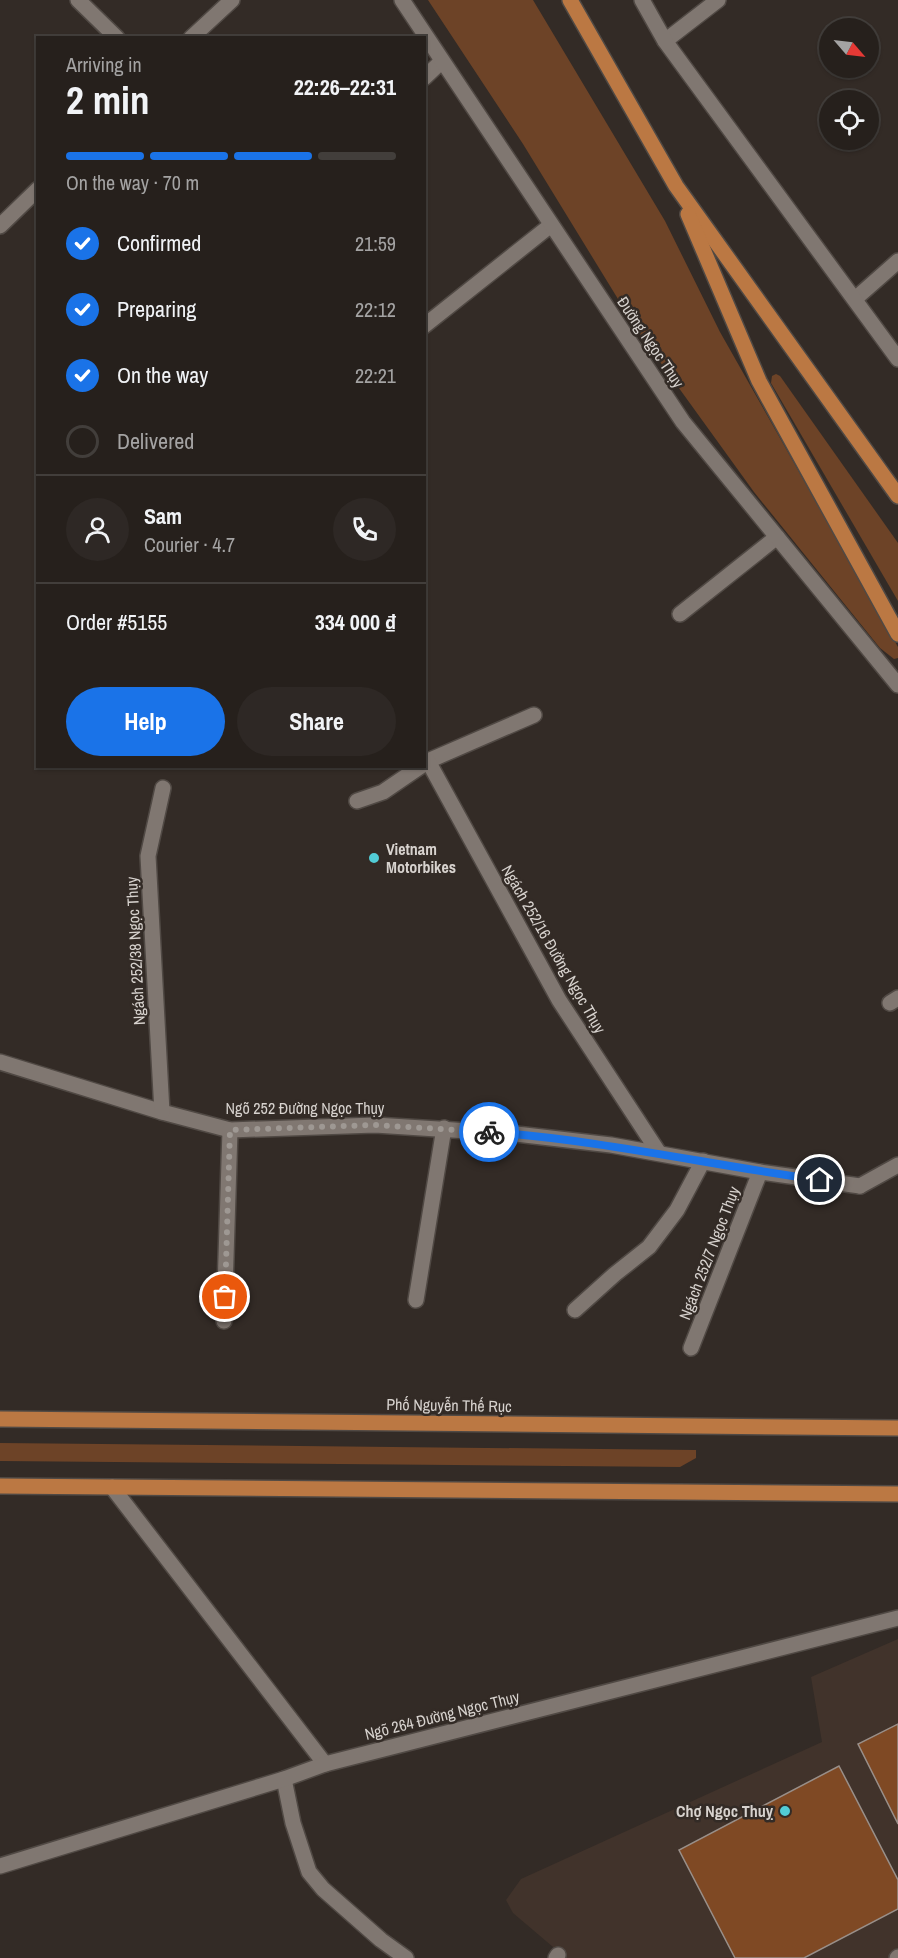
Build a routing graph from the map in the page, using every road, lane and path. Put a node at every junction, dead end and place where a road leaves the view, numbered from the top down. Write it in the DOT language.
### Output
graph roads {
  1 [pos="78,0"];
  2 [pos="232,0"];
  3 [pos="402,0"];
  4 [pos="570,0"];
  5 [pos="642,0"];
  6 [pos="718,0"];
  7 [pos="115,36"];
  8 [pos="193,36"];
  9 [pos="425,36"];
  10 [pos="426,37"];
  11 [pos="665,40"];
  12 [pos="442,62"];
  13 [pos="426,76"];
  14 [pos="676,186"];
  15 [pos="36,191"];
  16 [pos="3,219"];
  17 [pos="551,225"];
  18 [pos="898,261"];
  19 [pos="855,299"];
  20 [pos="426,324"];
  21 [pos="898,359"];
  22 [pos="898,496"];
  23 [pos="777,537"];
  24 [pos="680,614"];
  25 [pos="898,634"];
  26 [pos="898,685"];
  27 [pos="534,715"];
  28 [pos="426,763"];
  29 [pos="426,767"];
  30 [pos="418,768"];
  31 [pos="163,788"];
  32 [pos="357,801"];
  33 [pos="0,1062"];
  34 [pos="162,1112"];
  35 [pos="444,1128"];
  36 [pos="230,1130"];
  37 [pos="659,1153"];
  38 [pos="703,1161"];
  39 [pos="898,1165"];
  40 [pos="760,1172"];
  41 [pos="416,1300"];
  42 [pos="575,1310"];
  43 [pos="224,1321"];
  44 [pos="691,1348"];
  45 [pos="0,1419"];
  46 [pos="898,1428"];
  47 [pos="0,1486"];
  48 [pos="112,1487"];
  49 [pos="898,1494"];
  50 [pos="898,1618"];
  51 [pos="325,1764"];
  52 [pos="284,1779"];
  53 [pos="0,1866"];
  54 [pos="406,1958"];
  1 -- 7 [label="street"];
  2 -- 8 [label="street"];
  3 -- 9 [label="street, Đường Ngọc Thụy"];
  4 -- 14 [label="main road"];
  5 -- 11 [label="street"];
  6 -- 11 [label="street"];
  10 -- 12 [label="street, Đường Ngọc Thụy"];
  11 -- 19 [label="street"];
  12 -- 13 [label="street"];
  12 -- 17 [label="street, Đường Ngọc Thụy"];
  14 -- 22 [label="main road"];
  14 -- 25 [label="main road"];
  15 -- 16 [label="street"];
  17 -- 20 [label="street"];
  17 -- 23 [label="street, Đường Ngọc Thụy"];
  18 -- 19 [label="street"];
  19 -- 21 [label="street"];
  23 -- 24 [label="street"];
  23 -- 26 [label="street, Đường Ngọc Thụy"];
  27 -- 28 [label="street"];
  29 -- 37 [label="street, Ngách 252/16 Đường Ngọc Thụy"];
  30 -- 32 [label="street"];
  31 -- 34 [label="street, Ngách 252/38 Ngọc Thụy"];
  33 -- 34 [label="street, Ngõ 252 Đường Ngọc Thụy"];
  34 -- 36 [label="street, Ngõ 252 Đường Ngọc Thụy"];
  35 -- 36 [label="street, Ngõ 252 Đường Ngọc Thụy"];
  35 -- 37 [label="street, Ngõ 252 Đường Ngọc Thụy"];
  35 -- 41 [label="street"];
  36 -- 43 [label="street"];
  37 -- 38 [label="street, Ngõ 252 Đường Ngọc Thụy"];
  38 -- 40 [label="street, Ngõ 252 Đường Ngọc Thụy"];
  38 -- 42 [label="street"];
  39 -- 40 [label="street, Ngõ 252 Đường Ngọc Thụy"];
  40 -- 44 [label="street, Ngách 252/7 Ngọc Thụy"];
  45 -- 46 [label="main road, Phố Nguyễn Thế Rục"];
  47 -- 48 [label="main road"];
  48 -- 49 [label="main road"];
  48 -- 51 [label="street"];
  50 -- 51 [label="street, Ngõ 264 Đường Ngọc Thụy"];
  51 -- 52 [label="street, Ngõ 264 Đường Ngọc Thụy"];
  52 -- 53 [label="street, Ngõ 264 Đường Ngọc Thụy"];
  52 -- 54 [label="street"];
}
